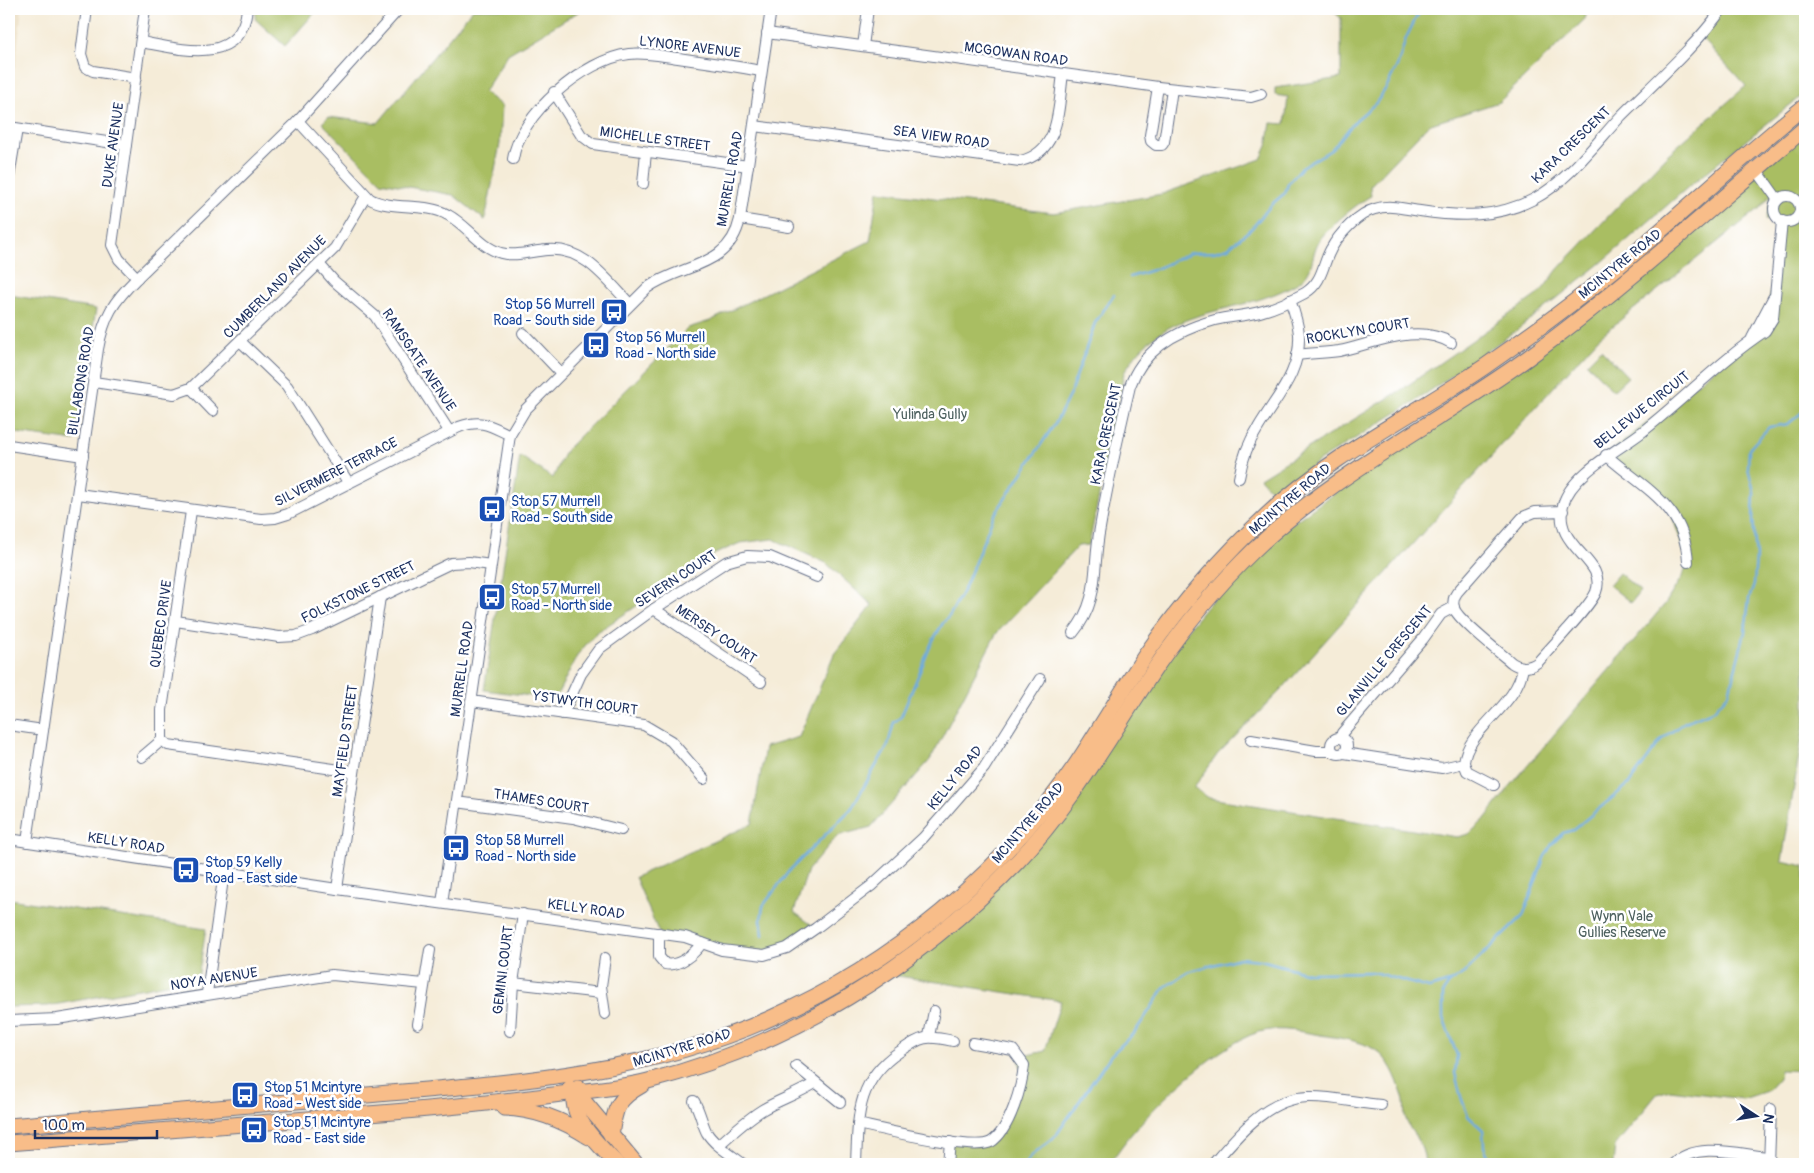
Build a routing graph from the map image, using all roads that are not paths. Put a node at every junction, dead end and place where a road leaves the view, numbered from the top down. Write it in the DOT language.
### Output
graph roads {
  1 [pos="87,9"];
  2 [pos="145,9"];
  3 [pos="247,9"];
  4 [pos="399,9"];
  5 [pos="770,9"];
  6 [pos="868,9"];
  7 [pos="1722,9"];
  8 [pos="767,33"];
  9 [pos="141,42"];
  10 [pos="863,46"];
  11 [pos="761,70"];
  12 [pos="1063,74"];
  13 [pos="136,78"];
  14 [pos="1158,87"];
  15 [pos="1172,89"];
  16 [pos="554,92"];
  17 [pos="1261,94"];
  18 [pos="1805,106"];
  19 [pos="298,121"];
  20 [pos="754,126"];
  21 [pos="13,128"];
  22 [pos="1805,128"];
  23 [pos="1760,144"];
  24 [pos="126,145"];
  25 [pos="646,152"];
  26 [pos="513,159"];
  27 [pos="748,166"];
  28 [pos="1730,169"];
  29 [pos="1756,170"];
  30 [pos="9,177"];
  31 [pos="643,184"];
  32 [pos="366,196"];
  33 [pos="1778,200"];
  34 [pos="1802,210"];
  35 [pos="740,219"];
  36 [pos="1782,221"];
  37 [pos="789,227"];
  38 [pos="319,264"];
  39 [pos="137,278"];
  40 [pos="1290,300"];
  41 [pos="630,304"];
  42 [pos="523,333"];
  43 [pos="240,341"];
  44 [pos="1451,343"];
  45 [pos="1297,355"];
  46 [pos="561,373"];
  47 [pos="94,382"];
  48 [pos="191,388"];
  49 [pos="213,411"];
  50 [pos="450,432"];
  51 [pos="510,434"];
  52 [pos="9,445"];
  53 [pos="83,456"];
  54 [pos="1606,456"];
  55 [pos="1239,478"];
  56 [pos="348,482"];
  57 [pos="78,494"];
  58 [pos="192,511"];
  59 [pos="1563,511"];
  60 [pos="1688,562"];
  61 [pos="491,565"];
  62 [pos="817,577"];
  63 [pos="380,597"];
  64 [pos="1454,607"];
  65 [pos="654,609"];
  66 [pos="176,621"];
  67 [pos="1073,632"];
  68 [pos="1523,667"];
  69 [pos="1040,679"];
  70 [pos="761,682"];
  71 [pos="471,701"];
  72 [pos="563,714"];
  73 [pos="9,725"];
  74 [pos="43,730"];
  75 [pos="1341,738"];
  76 [pos="162,740"];
  77 [pos="1251,740"];
  78 [pos="1332,751"];
  79 [pos="1344,753"];
  80 [pos="142,757"];
  81 [pos="1464,763"];
  82 [pos="354,772"];
  83 [pos="704,779"];
  84 [pos="1494,785"];
  85 [pos="456,802"];
  86 [pos="621,830"];
  87 [pos="9,839"];
  88 [pos="27,842"];
  89 [pos="224,872"];
  90 [pos="337,889"];
  91 [pos="442,903"];
  92 [pos="523,914"];
  93 [pos="659,933"];
  94 [pos="702,943"];
  95 [pos="430,950"];
  96 [pos="605,958"];
  97 [pos="512,982"];
  98 [pos="424,984"];
  99 [pos="601,993"];
  100 [pos="207,994"];
  101 [pos="934,1011"];
  102 [pos="605,1014"];
  103 [pos="9,1022"];
  104 [pos="418,1024"];
  105 [pos="510,1031"];
  106 [pos="929,1036"];
  107 [pos="953,1041"];
  108 [pos="973,1043"];
  109 [pos="796,1066"];
  110 [pos="616,1067"];
  111 [pos="649,1081"];
  112 [pos="815,1083"];
  113 [pos="459,1087"];
  114 [pos="575,1092"];
  115 [pos="694,1100"];
  116 [pos="840,1102"];
  117 [pos="470,1106"];
  118 [pos="1381,1106"];
  119 [pos="1771,1109"];
  120 [pos="858,1124"];
  121 [pos="9,1126"];
  122 [pos="611,1135"];
  123 [pos="597,1142"];
  124 [pos="950,1142"];
  125 [pos="9,1144"];
  126 [pos="719,1145"];
  127 [pos="1769,1160"];
  128 [pos="618,1164"];
  129 [pos="636,1164"];
  130 [pos="743,1164"];
  131 [pos="856,1164"];
  132 [pos="948,1164"];
  133 [pos="1213,1164"];
  134 [pos="1673,1164"];
  1 -- 13 [label="street"];
  2 -- 9 [label="street, DUKE AVENUE"];
  3 -- 9 [label="street"];
  4 -- 19 [label="street, BILLABONG ROAD"];
  5 -- 8 [label="street, MURRELL ROAD"];
  6 -- 10 [label="street"];
  7 -- 40 [label="street, KARA CRESCENT"];
  8 -- 10 [label="street, MCGOWAN ROAD"];
  8 -- 11 [label="street, MURRELL ROAD"];
  9 -- 13 [label="street, DUKE AVENUE"];
  10 -- 12 [label="street, MCGOWAN ROAD"];
  11 -- 16 [label="street, LYNORE AVENUE"];
  11 -- 20 [label="street, MURRELL ROAD"];
  12 -- 14 [label="street, MCGOWAN ROAD"];
  12 -- 20 [label="street, SEA VIEW ROAD"];
  13 -- 24 [label="street, DUKE AVENUE"];
  14 -- 15 [label="street, MCGOWAN ROAD"];
  14 -- 15 [label="street"];
  15 -- 17 [label="street, MCGOWAN ROAD"];
  16 -- 25 [label="street, MICHELLE STREET"];
  16 -- 26 [label="street, LYNORE AVENUE"];
  18 -- 23 [label="main road, MCINTYRE ROAD"];
  19 -- 32 [label="street"];
  19 -- 39 [label="street, BILLABONG ROAD"];
  20 -- 27 [label="street, MURRELL ROAD"];
  21 -- 24 [label="street"];
  21 -- 30 [label="street"];
  22 -- 29 [label="main road, MCINTYRE ROAD"];
  23 -- 28 [label="main road, MCINTYRE ROAD"];
  23 -- 29 [label="main road"];
  24 -- 39 [label="street, DUKE AVENUE"];
  25 -- 27 [label="street, MICHELLE STREET"];
  25 -- 31 [label="street"];
  27 -- 35 [label="street, MURRELL ROAD"];
  28 -- 29 [label="main road"];
  28 -- 110 [label="main road, MCINTYRE ROAD"];
  29 -- 33 [label="street"];
  29 -- 111 [label="main road, MCINTYRE ROAD"];
  32 -- 38 [label="street, CUMBERLAND AVENUE"];
  32 -- 41 [label="street"];
  33 -- 34 [label="street"];
  33 -- 36 [label="street"];
  34 -- 36 [label="street"];
  35 -- 37 [label="street"];
  35 -- 41 [label="street, MURRELL ROAD"];
  36 -- 54 [label="street, BELLEVUE CIRCUIT"];
  38 -- 43 [label="street, CUMBERLAND AVENUE"];
  38 -- 50 [label="street, RAMSGATE AVENUE"];
  39 -- 47 [label="street, BILLABONG ROAD"];
  40 -- 45 [label="street"];
  40 -- 67 [label="street, KARA CRESCENT"];
  41 -- 46 [label="street, MURRELL ROAD"];
  42 -- 46 [label="street"];
  43 -- 48 [label="street, CUMBERLAND AVENUE"];
  43 -- 56 [label="street"];
  44 -- 45 [label="street, ROCKLYN COURT"];
  45 -- 55 [label="street"];
  46 -- 51 [label="street, MURRELL ROAD"];
  47 -- 48 [label="street"];
  47 -- 53 [label="street, BILLABONG ROAD"];
  48 -- 49 [label="street"];
  50 -- 51 [label="street, SILVERMERE TERRACE"];
  50 -- 56 [label="street, SILVERMERE TERRACE"];
  51 -- 61 [label="street, MURRELL ROAD"];
  52 -- 53 [label="street"];
  53 -- 57 [label="street, BILLABONG ROAD"];
  54 -- 59 [label="street, BELLEVUE CIRCUIT"];
  54 -- 60 [label="street"];
  56 -- 58 [label="street, SILVERMERE TERRACE"];
  57 -- 58 [label="street, SILVERMERE TERRACE"];
  57 -- 74 [label="street, BILLABONG ROAD"];
  58 -- 66 [label="street, QUEBEC DRIVE"];
  59 -- 64 [label="street"];
  59 -- 68 [label="street"];
  61 -- 63 [label="street, FOLKSTONE STREET"];
  61 -- 71 [label="street, MURRELL ROAD"];
  62 -- 65 [label="street, SEVERN COURT"];
  63 -- 66 [label="street, FOLKSTONE STREET"];
  63 -- 82 [label="street, MAYFIELD STREET"];
  64 -- 68 [label="street"];
  64 -- 75 [label="street, GLANVILLE CRESCENT"];
  65 -- 70 [label="street, MERSEY COURT"];
  65 -- 72 [label="street, SEVERN COURT"];
  66 -- 76 [label="street, QUEBEC DRIVE"];
  68 -- 81 [label="street"];
  69 -- 94 [label="street, KELLY ROAD"];
  71 -- 72 [label="street, YSTWYTH COURT"];
  71 -- 85 [label="street, MURRELL ROAD"];
  72 -- 83 [label="street, YSTWYTH COURT"];
  73 -- 74 [label="street"];
  74 -- 88 [label="street, BILLABONG ROAD"];
  75 -- 78 [label="street"];
  75 -- 79 [label="street"];
  76 -- 80 [label="street"];
  76 -- 82 [label="street"];
  77 -- 78 [label="street"];
  78 -- 79 [label="street"];
  79 -- 81 [label="street"];
  81 -- 84 [label="street"];
  82 -- 90 [label="street, MAYFIELD STREET"];
  85 -- 86 [label="street, THAMES COURT"];
  85 -- 91 [label="street, MURRELL ROAD"];
  87 -- 88 [label="street, KELLY ROAD"];
  88 -- 89 [label="street, KELLY ROAD"];
  89 -- 90 [label="street, KELLY ROAD"];
  89 -- 100 [label="street"];
  90 -- 91 [label="street, KELLY ROAD"];
  91 -- 92 [label="street, KELLY ROAD"];
  92 -- 93 [label="street, KELLY ROAD"];
  92 -- 97 [label="street, GEMINI COURT"];
  93 -- 94 [label="street, KELLY ROAD"];
  93 -- 94 [label="street"];
  95 -- 98 [label="street"];
  96 -- 99 [label="street"];
  97 -- 99 [label="street"];
  97 -- 105 [label="street, GEMINI COURT"];
  98 -- 100 [label="street, NOYA AVENUE"];
  98 -- 104 [label="street"];
  99 -- 102 [label="street"];
  100 -- 103 [label="street, NOYA AVENUE"];
  101 -- 106 [label="street"];
  106 -- 107 [label="street"];
  106 -- 120 [label="street"];
  108 -- 124 [label="street"];
  109 -- 112 [label="street"];
  110 -- 113 [label="main road, MCINTYRE ROAD"];
  110 -- 114 [label="main road"];
  111 -- 114 [label="main road, MCINTYRE ROAD"];
  111 -- 122 [label="main road"];
  112 -- 116 [label="street"];
  112 -- 126 [label="street"];
  113 -- 114 [label="main road"];
  113 -- 121 [label="main road, MCINTYRE ROAD"];
  114 -- 117 [label="main road, MCINTYRE ROAD"];
  114 -- 122 [label="main road"];
  114 -- 123 [label="main road"];
  115 -- 126 [label="street"];
  117 -- 123 [label="main road"];
  117 -- 125 [label="main road, MCINTYRE ROAD"];
  118 -- 133 [label="street"];
  119 -- 127 [label="street"];
  120 -- 124 [label="street"];
  120 -- 131 [label="street"];
  122 -- 129 [label="main road"];
  123 -- 128 [label="main road"];
  124 -- 132 [label="street"];
  126 -- 130 [label="street"];
  127 -- 134 [label="street"];
}
